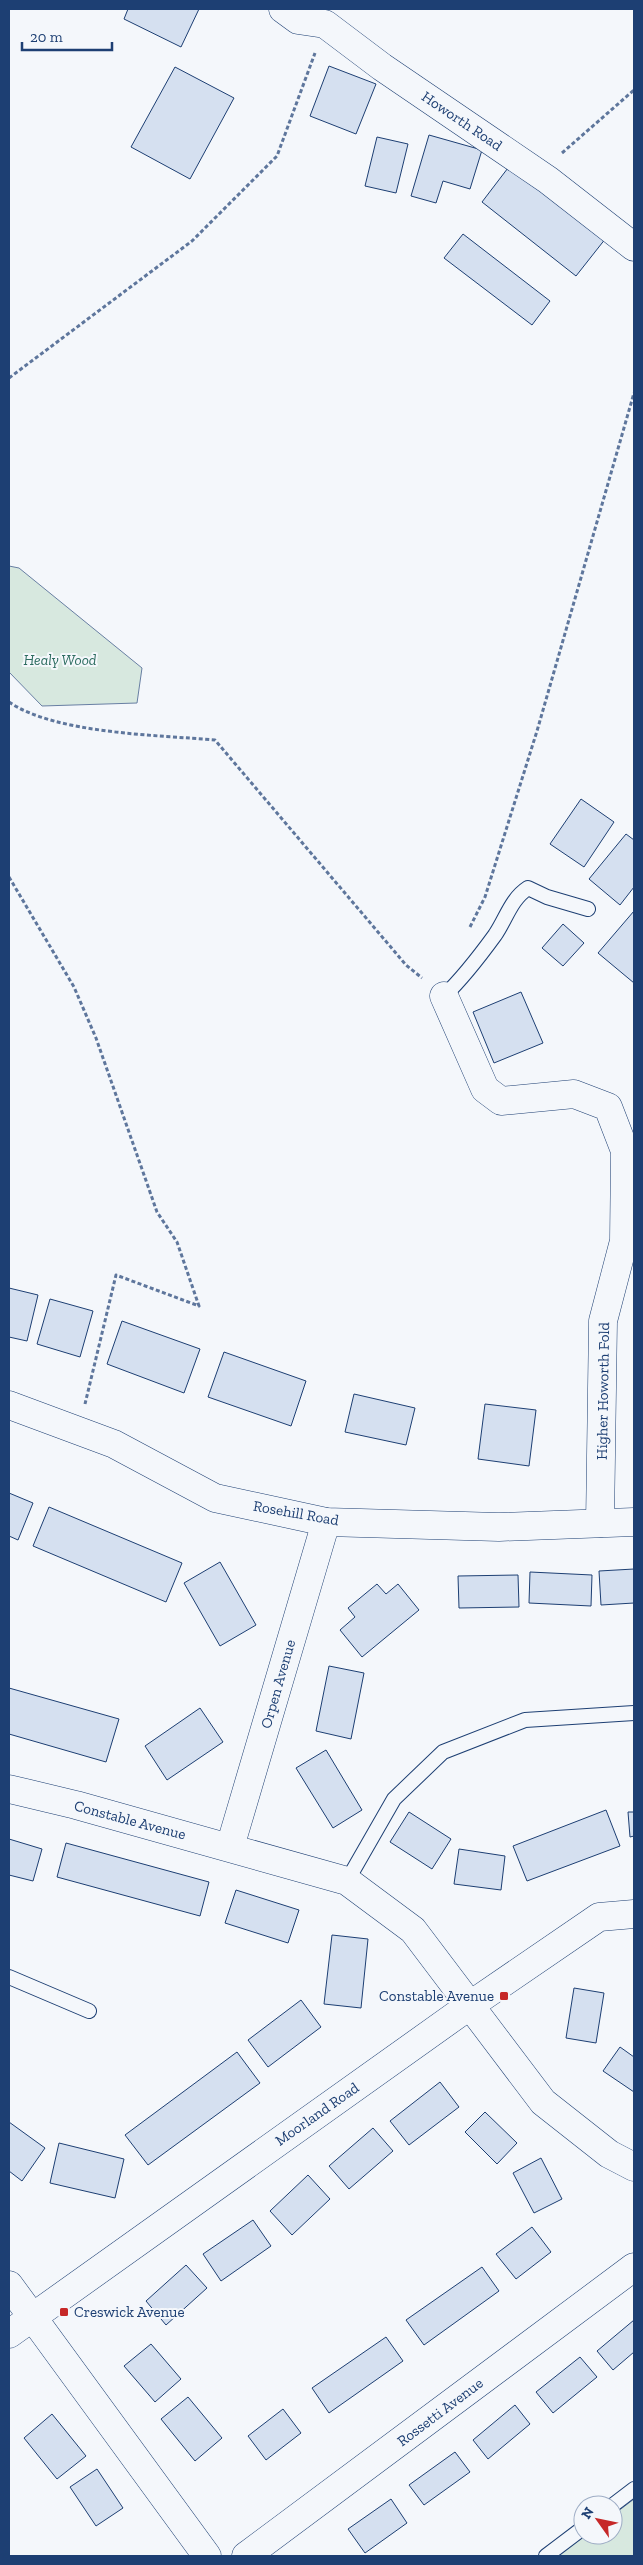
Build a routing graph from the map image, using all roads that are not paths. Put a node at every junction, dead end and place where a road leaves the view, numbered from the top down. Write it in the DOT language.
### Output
graph roads {
  1 [pos="283,9"];
  2 [pos="634,247"];
  3 [pos="588,909"];
  4 [pos="444,996"];
  5 [pos="9,1405"];
  6 [pos="326,1522"];
  7 [pos="634,1522"];
  8 [pos="600,1523"];
  9 [pos="634,1713"];
  10 [pos="9,1789"];
  11 [pos="230,1847"];
  12 [pos="347,1881"];
  13 [pos="634,1914"];
  14 [pos="9,1977"];
  15 [pos="469,2006"];
  16 [pos="89,2011"];
  17 [pos="634,2167"];
  18 [pos="634,2267"];
  19 [pos="9,2285"];
  20 [pos="31,2317"];
  21 [pos="9,2334"];
  22 [pos="634,2489"];
  23 [pos="623,2498"];
  24 [pos="573,2536"];
  25 [pos="207,2556"];
  26 [pos="246,2556"];
  27 [pos="546,2556"];
  1 -- 2 [label="street, Howorth Road"];
  3 -- 4 [label="lane"];
  4 -- 8 [label="street, Higher Howorth Fold"];
  5 -- 6 [label="street, Rosehill Road"];
  6 -- 8 [label="street, Rosehill Road"];
  6 -- 11 [label="street, Orpen Avenue"];
  7 -- 8 [label="street, Rosehill Road"];
  9 -- 12 [label="lane"];
  10 -- 11 [label="street, Constable Avenue"];
  11 -- 12 [label="street, Constable Avenue"];
  12 -- 15 [label="street, Constable Avenue"];
  13 -- 15 [label="street, Moorland Road"];
  14 -- 16 [label="lane"];
  15 -- 17 [label="street, Constable Avenue"];
  15 -- 20 [label="street, Moorland Road"];
  18 -- 26 [label="street, Rossetti Avenue"];
  19 -- 20 [label="street"];
  20 -- 21 [label="street, Moorland Road"];
  20 -- 25 [label="street"];
  22 -- 23 [label="lane"];
  24 -- 27 [label="lane"];
}
